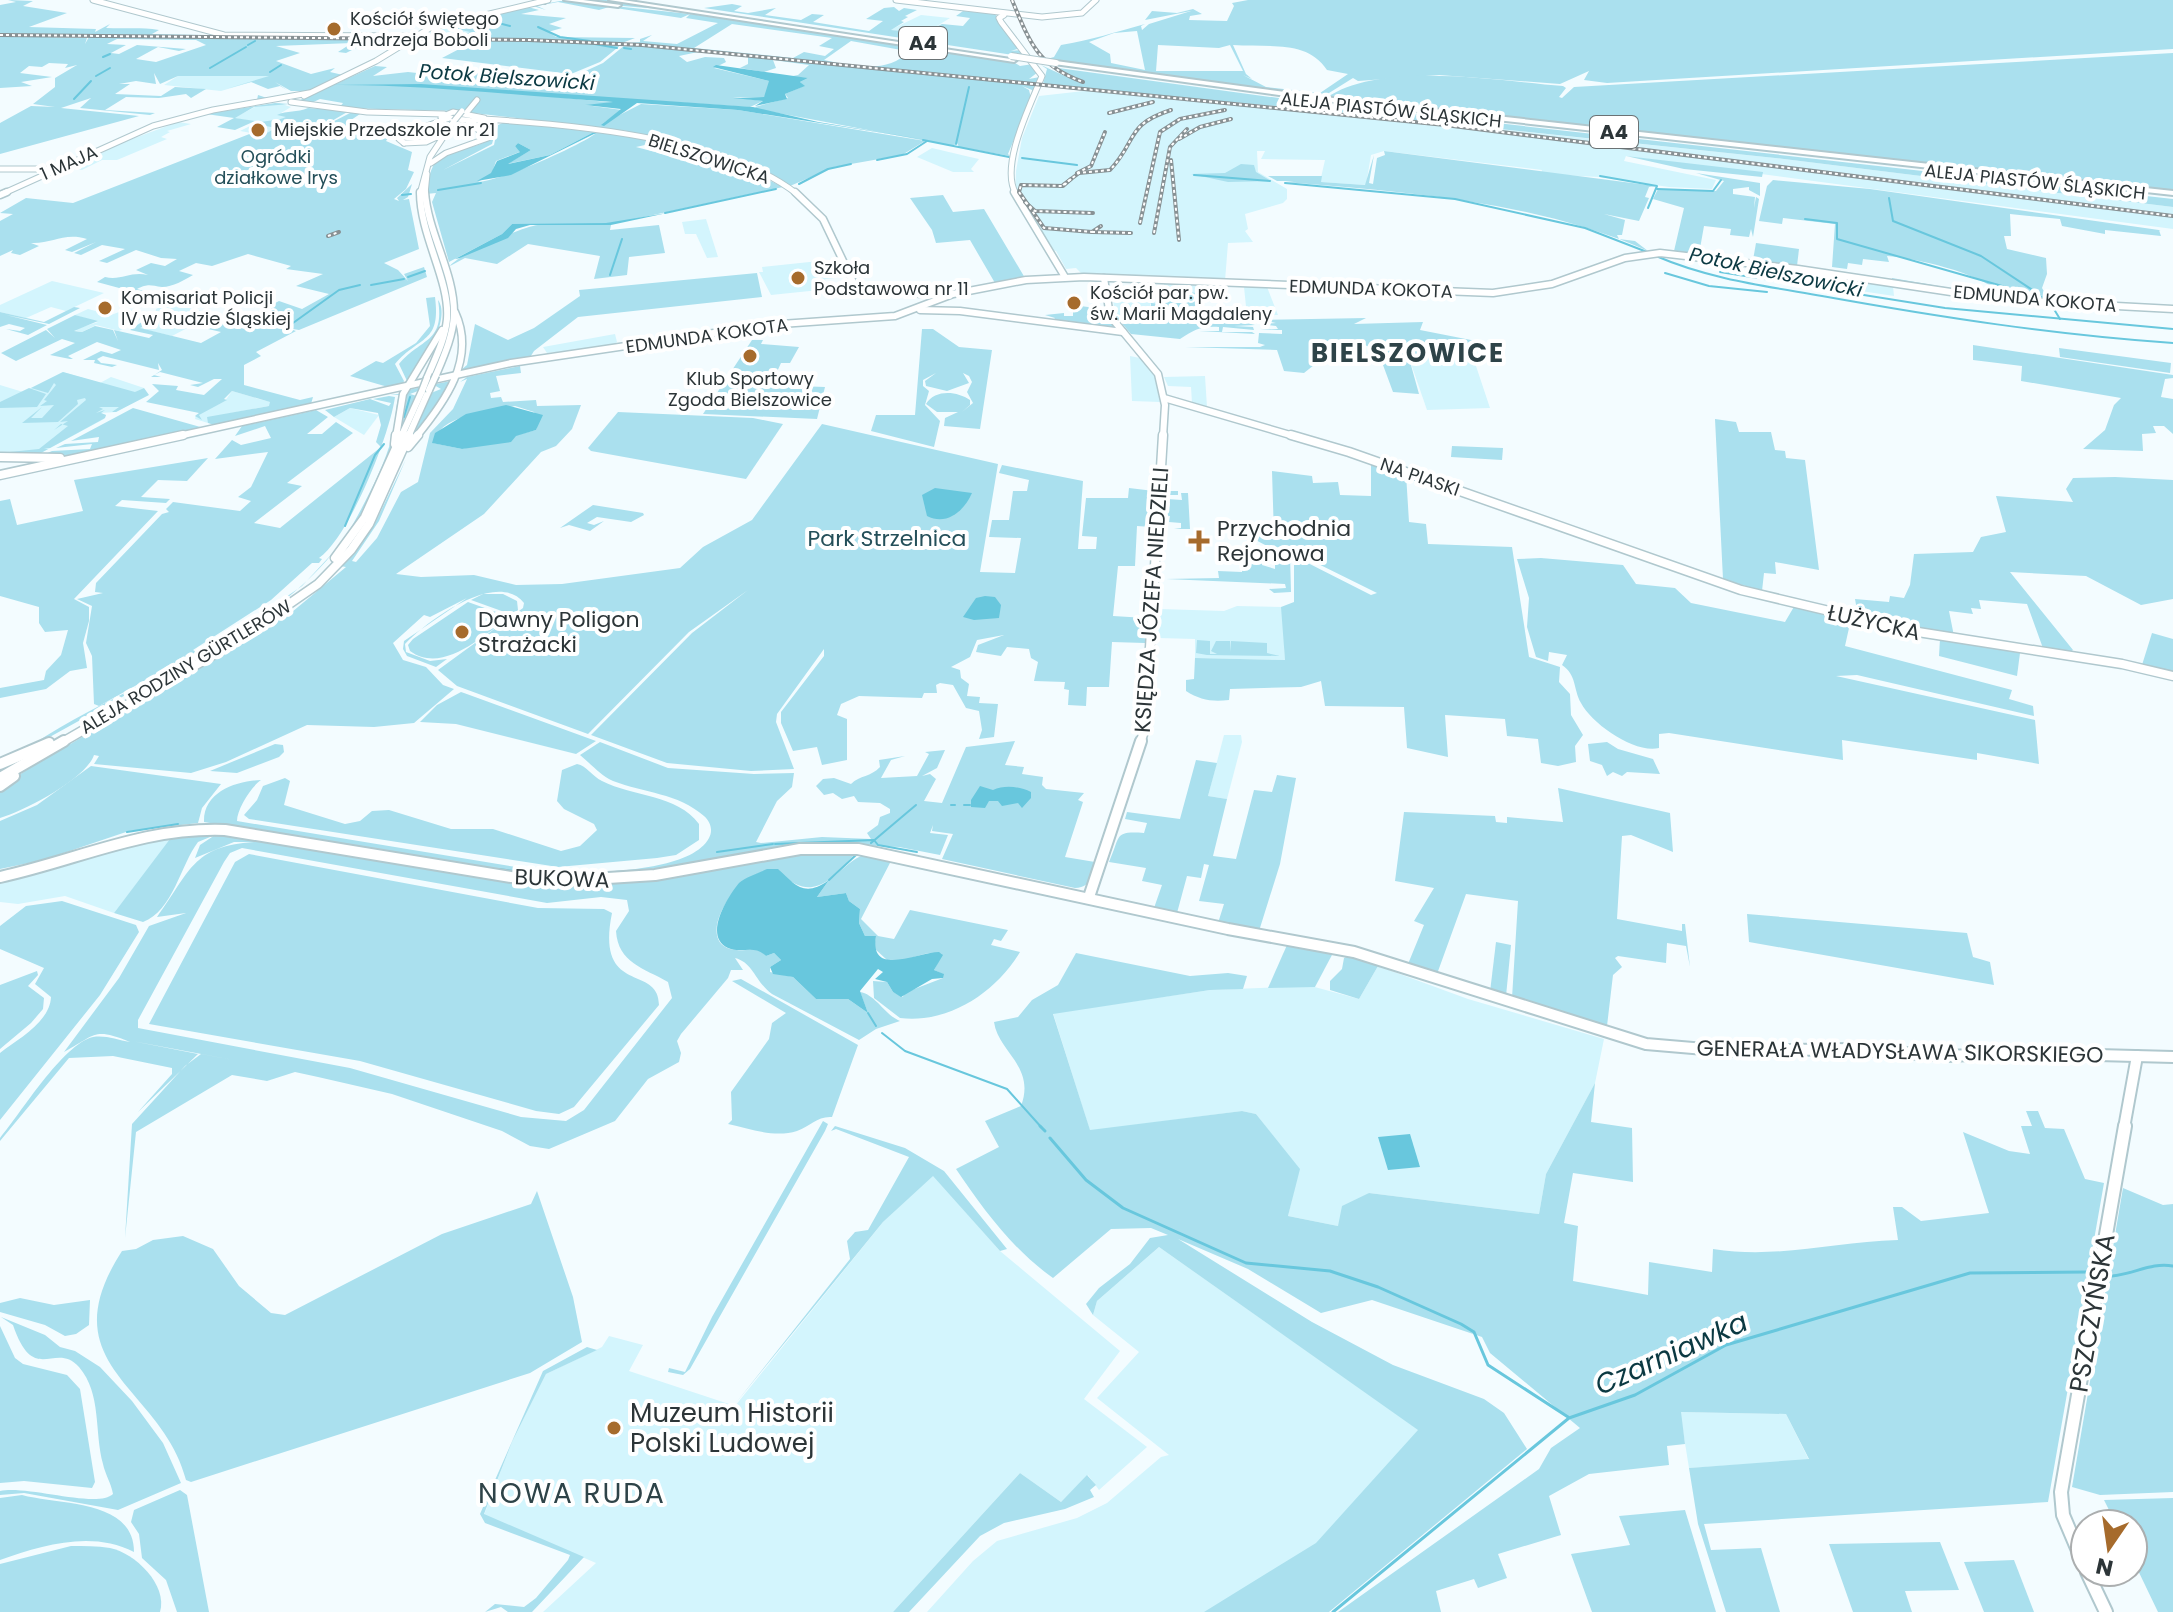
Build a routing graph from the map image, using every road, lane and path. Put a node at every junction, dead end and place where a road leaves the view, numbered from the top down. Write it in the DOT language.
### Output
graph roads {
  1 [pos="93,0"];
  2 [pos="546,0"];
  3 [pos="556,0"];
  4 [pos="567,0"];
  5 [pos="612,0"];
  6 [pos="634,0"];
  7 [pos="661,0"];
  8 [pos="896,0"];
  9 [pos="1096,0"];
  10 [pos="728,15"];
  11 [pos="1004,15"];
  12 [pos="464,18"];
  13 [pos="412,36"];
  14 [pos="296,99"];
  15 [pos="474,100"];
  16 [pos="448,118"];
  17 [pos="483,118"];
  18 [pos="471,122"];
  19 [pos="446,134"];
  20 [pos="404,143"];
  21 [pos="475,144"];
  22 [pos="428,162"];
  23 [pos="0,169"];
  24 [pos="56,169"];
  25 [pos="0,195"];
  26 [pos="421,195"];
  27 [pos="2173,195"];
  28 [pos="1063,274"];
  29 [pos="1104,281"];
  30 [pos="916,296"];
  31 [pos="933,302"];
  32 [pos="923,306"];
  33 [pos="454,309"];
  34 [pos="2173,309"];
  35 [pos="913,311"];
  36 [pos="446,323"];
  37 [pos="1123,332"];
  38 [pos="432,376"];
  39 [pos="458,376"];
  40 [pos="408,387"];
  41 [pos="1164,398"];
  42 [pos="0,457"];
  43 [pos="396,457"];
  44 [pos="67,461"];
  45 [pos="0,475"];
  46 [pos="1673,567"];
  47 [pos="2173,676"];
  48 [pos="54,743"];
  49 [pos="0,764"];
  50 [pos="0,771"];
  51 [pos="0,778"];
  52 [pos="0,786"];
  53 [pos="0,875"];
  54 [pos="1089,897"];
  55 [pos="2137,1056"];
  56 [pos="2173,1057"];
  57 [pos="2069,1529"];
  58 [pos="2095,1588"];
  59 [pos="2106,1612"];
  1 -- 13 [label="street"];
  2 -- 12 [label="street"];
  3 -- 12 [label="street"];
  4 -- 10 [label="highway"];
  5 -- 10 [label="highway, ALEJA PIASTÓW ŚLĄSKICH / A4"];
  6 -- 10 [label="highway, ALEJA PIASTÓW ŚLĄSKICH / A4"];
  7 -- 10 [label="highway"];
  8 -- 11 [label="street"];
  9 -- 11 [label="street"];
  10 -- 27 [label="highway, ALEJA PIASTÓW ŚLĄSKICH / A4, bridge"];
  11 -- 28 [label="street"];
  12 -- 13 [label="street"];
  13 -- 14 [label="street"];
  14 -- 16 [label="street"];
  14 -- 24 [label="street, 1 MAJA"];
  15 -- 16 [label="street, ALEJA RODZINY GÜRTLERÓW, bridge"];
  16 -- 17 [label="street"];
  16 -- 18 [label="street"];
  16 -- 19 [label="street, ALEJA RODZINY GÜRTLERÓW"];
  16 -- 20 [label="street"];
  17 -- 18 [label="street"];
  17 -- 30 [label="street, BIELSZOWICKA"];
  18 -- 21 [label="street"];
  19 -- 20 [label="street"];
  19 -- 21 [label="street"];
  19 -- 22 [label="street, ALEJA RODZINY GÜRTLERÓW"];
  20 -- 22 [label="street"];
  21 -- 22 [label="street"];
  22 -- 26 [label="street, ALEJA RODZINY GÜRTLERÓW"];
  23 -- 24 [label="street"];
  24 -- 25 [label="street, 1 MAJA"];
  26 -- 33 [label="street, ALEJA RODZINY GÜRTLERÓW"];
  26 -- 36 [label="street, ALEJA RODZINY GÜRTLERÓW"];
  28 -- 29 [label="street"];
  28 -- 31 [label="street"];
  29 -- 34 [label="street, EDMUNDA KOKOTA"];
  29 -- 37 [label="street, KSIĘDZA JÓZEFA NIEDZIELI"];
  30 -- 31 [label="street, BIELSZOWICKA"];
  30 -- 32 [label="street"];
  31 -- 32 [label="street"];
  31 -- 35 [label="street"];
  31 -- 37 [label="street"];
  32 -- 35 [label="street, EDMUNDA KOKOTA"];
  33 -- 38 [label="street, ALEJA RODZINY GÜRTLERÓW"];
  33 -- 39 [label="street"];
  35 -- 39 [label="street, EDMUNDA KOKOTA"];
  36 -- 38 [label="street, ALEJA RODZINY GÜRTLERÓW"];
  36 -- 40 [label="street"];
  37 -- 41 [label="street, KSIĘDZA JÓZEFA NIEDZIELI"];
  38 -- 43 [label="street, ALEJA RODZINY GÜRTLERÓW, bridge"];
  39 -- 40 [label="street, EDMUNDA KOKOTA"];
  39 -- 43 [label="street"];
  40 -- 43 [label="street"];
  40 -- 44 [label="street, EDMUNDA KOKOTA"];
  41 -- 46 [label="street, NA PIASKI"];
  41 -- 54 [label="street, KSIĘDZA JÓZEFA NIEDZIELI"];
  42 -- 44 [label="street"];
  43 -- 48 [label="street, ALEJA RODZINY GÜRTLERÓW"];
  44 -- 45 [label="street, EDMUNDA KOKOTA"];
  46 -- 47 [label="street, ŁUŻYCKA"];
  48 -- 49 [label="street"];
  48 -- 50 [label="street, ALEJA RODZINY GÜRTLERÓW"];
  48 -- 51 [label="street, ALEJA RODZINY GÜRTLERÓW"];
  48 -- 52 [label="street"];
  53 -- 54 [label="street, BUKOWA"];
  54 -- 55 [label="street, GENERAŁA WŁADYSŁAWA SIKORSKIEGO"];
  55 -- 56 [label="street, GENERAŁA WŁADYSŁAWA SIKORSKIEGO"];
  55 -- 57 [label="street, PSZCZYŃSKA"];
  58 -- 59 [label="street, PSZCZYŃSKA"];
}
